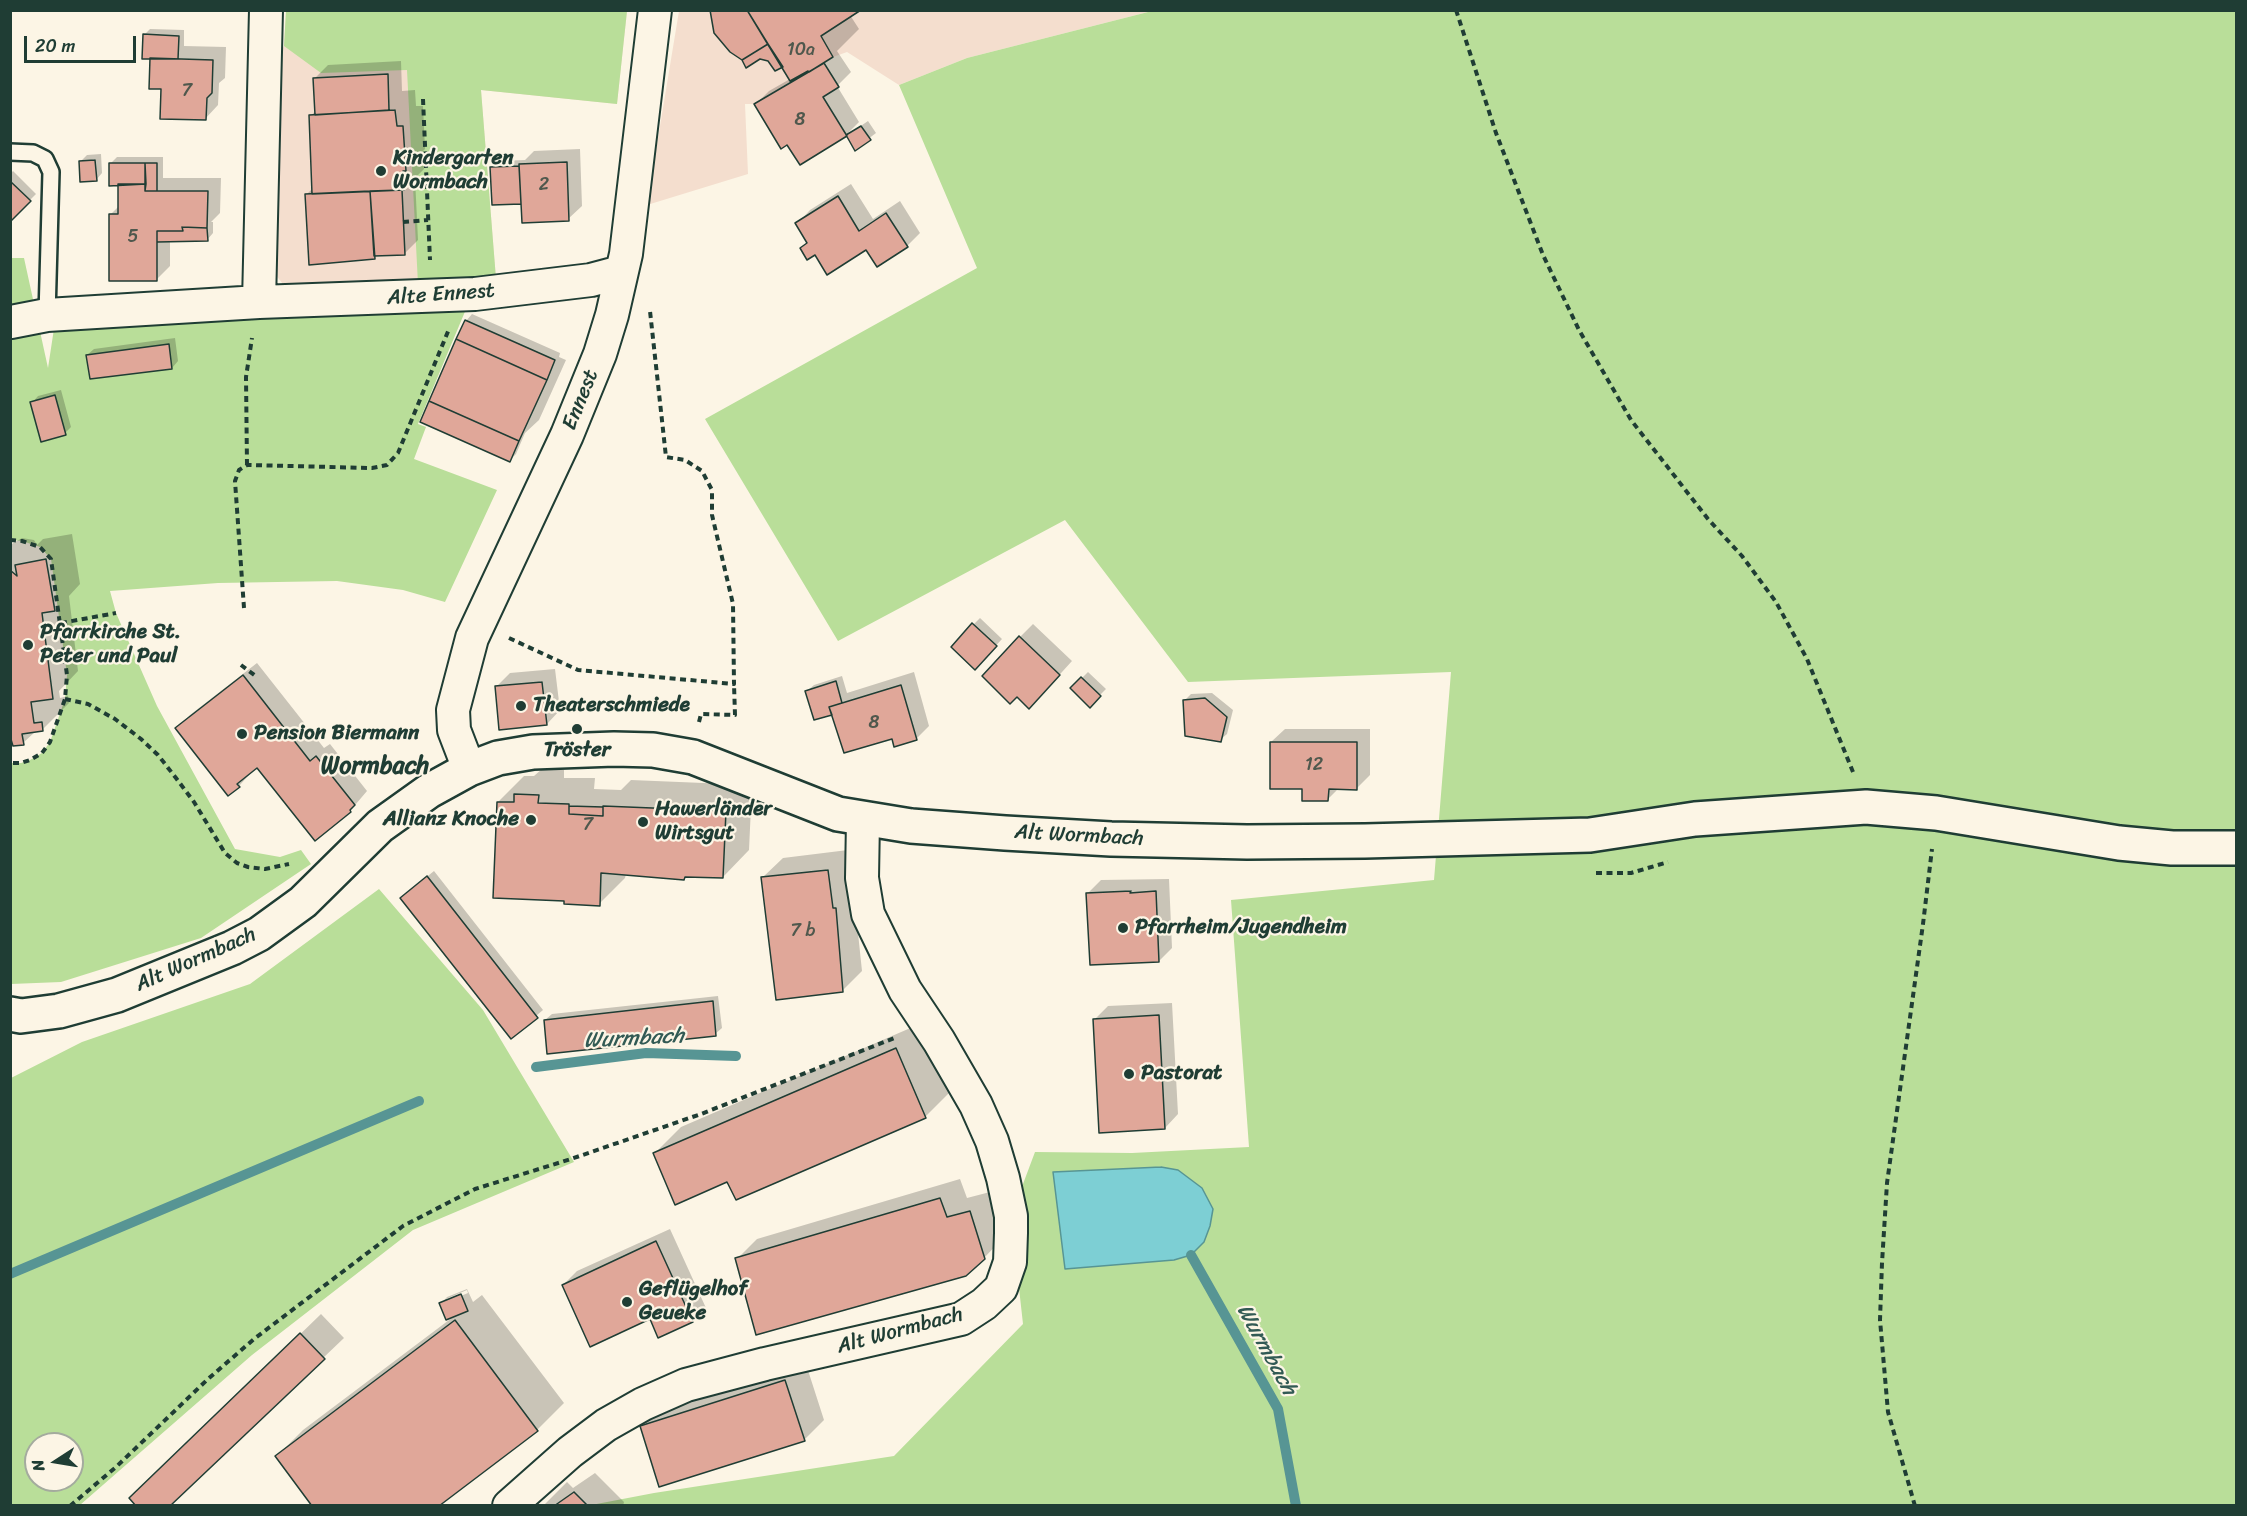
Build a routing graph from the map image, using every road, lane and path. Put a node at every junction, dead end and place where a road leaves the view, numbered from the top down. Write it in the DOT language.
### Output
graph roads {
  1 [pos="266,10"];
  2 [pos="655,10"];
  3 [pos="1456,10"];
  4 [pos="423,99"];
  5 [pos="10,152"];
  6 [pos="429,220"];
  7 [pos="403,222"];
  8 [pos="621,272"];
  9 [pos="464,295"];
  10 [pos="432,297"];
  11 [pos="259,302"];
  12 [pos="650,310"];
  13 [pos="47,315"];
  14 [pos="10,322"];
  15 [pos="247,465"];
  16 [pos="10,540"];
  17 [pos="244,608"];
  18 [pos="116,613"];
  19 [pos="61,623"];
  20 [pos="478,623"];
  21 [pos="241,665"];
  22 [pos="258,677"];
  23 [pos="734,684"];
  24 [pos="65,699"];
  25 [pos="701,714"];
  26 [pos="10,763"];
  27 [pos="469,769"];
  28 [pos="1866,807"];
  29 [pos="1936,813"];
  30 [pos="863,820"];
  31 [pos="2236,848"];
  32 [pos="1922,849"];
  33 [pos="1932,850"];
  34 [pos="1942,851"];
  35 [pos="1673,861"];
  36 [pos="296,862"];
  37 [pos="1590,872"];
  38 [pos="10,1014"];
  39 [pos="928,1025"];
  40 [pos="70,1506"];
  41 [pos="509,1506"];
  42 [pos="1915,1506"];
  1 -- 11 [label="street"];
  2 -- 8 [label="street, Ennest"];
  3 -- 28 [label="path"];
  4 -- 6 [label="path"];
  5 -- 13 [label="lane"];
  6 -- 7 [label="path"];
  6 -- 10 [label="path"];
  8 -- 9 [label="street, Alte Ennest"];
  8 -- 20 [label="street, Ennest"];
  9 -- 10 [label="street, Alte Ennest"];
  9 -- 15 [label="path"];
  10 -- 11 [label="street, Alte Ennest"];
  11 -- 13 [label="street, Alte Ennest"];
  11 -- 15 [label="path"];
  12 -- 23 [label="path"];
  13 -- 14 [label="street, Alte Ennest"];
  15 -- 17 [label="path"];
  16 -- 19 [label="path"];
  18 -- 19 [label="path"];
  19 -- 24 [label="path"];
  20 -- 23 [label="path"];
  20 -- 27 [label="street, Ennest"];
  21 -- 22 [label="path"];
  23 -- 25 [label="path"];
  24 -- 26 [label="path"];
  24 -- 36 [label="path"];
  27 -- 30 [label="street, Alt Wormbach"];
  27 -- 38 [label="street, Alt Wormbach"];
  28 -- 29 [label="street, Alt Wormbach"];
  28 -- 30 [label="street, Alt Wormbach"];
  29 -- 31 [label="street, Alt Wormbach"];
  29 -- 33 [label="path"];
  30 -- 39 [label="street, Alt Wormbach"];
  32 -- 33 [label="path"];
  33 -- 34 [label="path"];
  33 -- 42 [label="path"];
  35 -- 37 [label="path"];
  39 -- 40 [label="path"];
  39 -- 41 [label="street, Alt Wormbach"];
}
